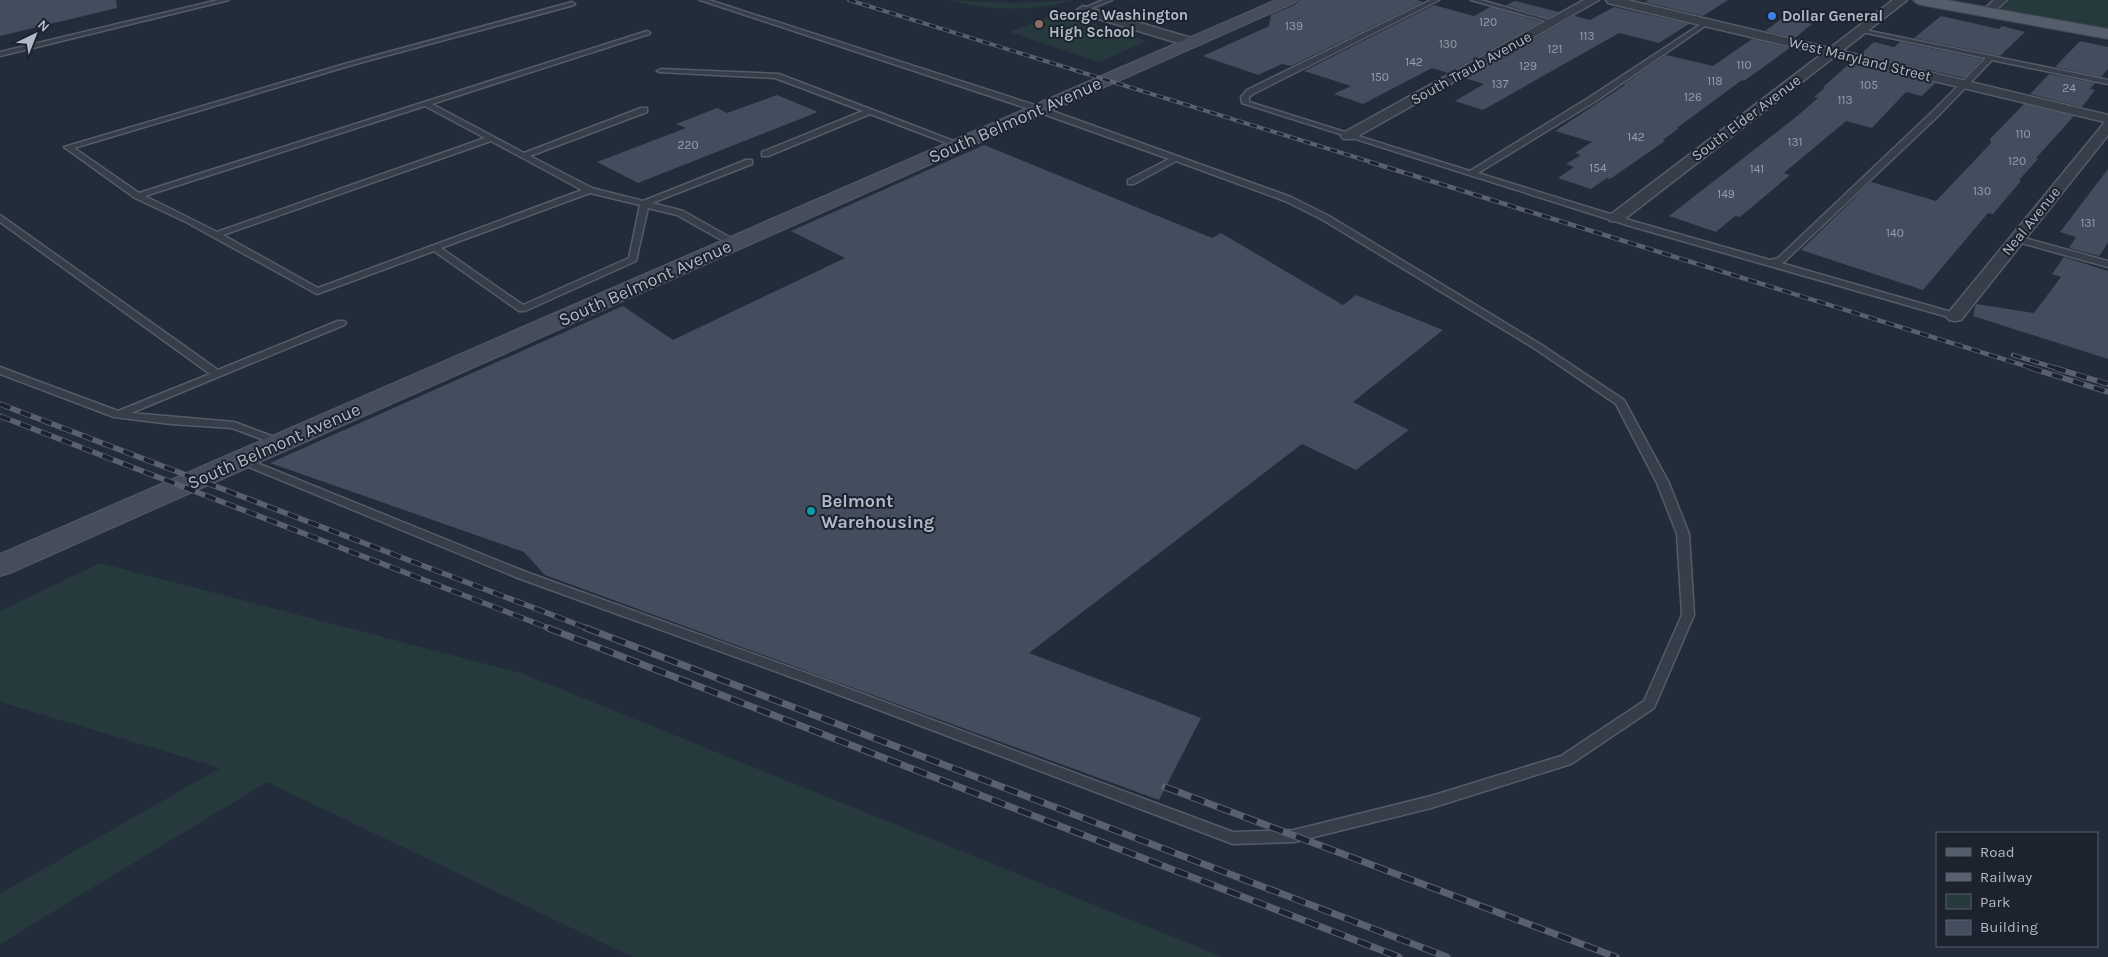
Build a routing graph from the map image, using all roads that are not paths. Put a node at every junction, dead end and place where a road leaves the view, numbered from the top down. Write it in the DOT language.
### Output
graph roads {
  1 [pos="226,0"];
  2 [pos="704,0"];
  3 [pos="1109,0"];
  4 [pos="1289,0"];
  5 [pos="1436,0"];
  6 [pos="1474,0"];
  7 [pos="1593,0"];
  8 [pos="1612,0"];
  9 [pos="1901,0"];
  10 [pos="1921,0"];
  11 [pos="2001,0"];
  12 [pos="572,4"];
  13 [pos="1083,10"];
  14 [pos="1987,12"];
  15 [pos="1554,22"];
  16 [pos="1706,23"];
  17 [pos="1862,30"];
  18 [pos="647,32"];
  19 [pos="2108,34"];
  20 [pos="1193,43"];
  21 [pos="1832,53"];
  22 [pos="0,54"];
  23 [pos="1991,57"];
  24 [pos="661,71"];
  25 [pos="2108,82"];
  26 [pos="1964,84"];
  27 [pos="426,104"];
  28 [pos="644,110"];
  29 [pos="1041,110"];
  30 [pos="867,112"];
  31 [pos="2108,119"];
  32 [pos="2108,126"];
  33 [pos="1348,136"];
  34 [pos="492,138"];
  35 [pos="960,145"];
  36 [pos="765,154"];
  37 [pos="525,155"];
  38 [pos="1177,158"];
  39 [pos="749,162"];
  40 [pos="1472,173"];
  41 [pos="1131,182"];
  42 [pos="589,190"];
  43 [pos="138,196"];
  44 [pos="645,203"];
  45 [pos="0,218"];
  46 [pos="1616,218"];
  47 [pos="216,235"];
  48 [pos="2017,239"];
  49 [pos="735,244"];
  50 [pos="434,247"];
  51 [pos="1770,263"];
  52 [pos="2108,264"];
  53 [pos="1955,316"];
  54 [pos="341,323"];
  55 [pos="0,370"];
  56 [pos="217,374"];
  57 [pos="118,415"];
  58 [pos="281,443"];
  59 [pos="244,459"];
  60 [pos="0,566"];
  1 -- 22 [label="lane"];
  2 -- 29 [label="lane"];
  3 -- 13 [label="lane"];
  4 -- 20 [label="main road, South Belmont Avenue"];
  5 -- 33 [label="lane"];
  6 -- 15 [label="lane"];
  7 -- 15 [label="street, South Traub Avenue"];
  8 -- 16 [label="street, West Maryland Street"];
  9 -- 17 [label="street, South Elder Avenue"];
  10 -- 14 [label="main road"];
  11 -- 14 [label="street"];
  12 -- 43 [label="lane"];
  13 -- 20 [label="street"];
  14 -- 19 [label="main road"];
  15 -- 33 [label="street, South Traub Avenue"];
  16 -- 21 [label="street, West Maryland Street"];
  16 -- 40 [label="lane"];
  17 -- 21 [label="street, South Elder Avenue"];
  17 -- 23 [label="lane"];
  18 -- 27 [label="lane"];
  20 -- 29 [label="main road, South Belmont Avenue"];
  21 -- 26 [label="street, West Maryland Street"];
  21 -- 46 [label="street, South Elder Avenue"];
  23 -- 25 [label="lane"];
  23 -- 26 [label="lane"];
  24 -- 30 [label="lane"];
  26 -- 31 [label="street, West Maryland Street"];
  26 -- 51 [label="lane"];
  27 -- 34 [label="lane"];
  27 -- 43 [label="lane"];
  28 -- 37 [label="lane"];
  29 -- 35 [label="main road, South Belmont Avenue"];
  29 -- 38 [label="lane"];
  30 -- 35 [label="lane"];
  30 -- 36 [label="lane"];
  32 -- 48 [label="street, Neal Avenue"];
  33 -- 40 [label="lane"];
  34 -- 37 [label="lane"];
  34 -- 47 [label="lane"];
  35 -- 49 [label="main road, South Belmont Avenue"];
  37 -- 42 [label="lane"];
  38 -- 41 [label="lane"];
  38 -- 59 [label="lane"];
  39 -- 44 [label="lane"];
  40 -- 46 [label="lane"];
  42 -- 44 [label="lane"];
  42 -- 50 [label="lane"];
  43 -- 47 [label="lane"];
  44 -- 49 [label="lane"];
  44 -- 50 [label="lane"];
  45 -- 56 [label="lane"];
  46 -- 51 [label="lane"];
  47 -- 50 [label="lane"];
  48 -- 52 [label="lane"];
  48 -- 53 [label="street, Neal Avenue"];
  49 -- 58 [label="main road, South Belmont Avenue"];
  51 -- 53 [label="lane"];
  54 -- 56 [label="lane"];
  55 -- 57 [label="lane"];
  56 -- 57 [label="lane"];
  57 -- 58 [label="lane"];
  58 -- 59 [label="main road, South Belmont Avenue"];
  59 -- 60 [label="main road, South Belmont Avenue"];
}
